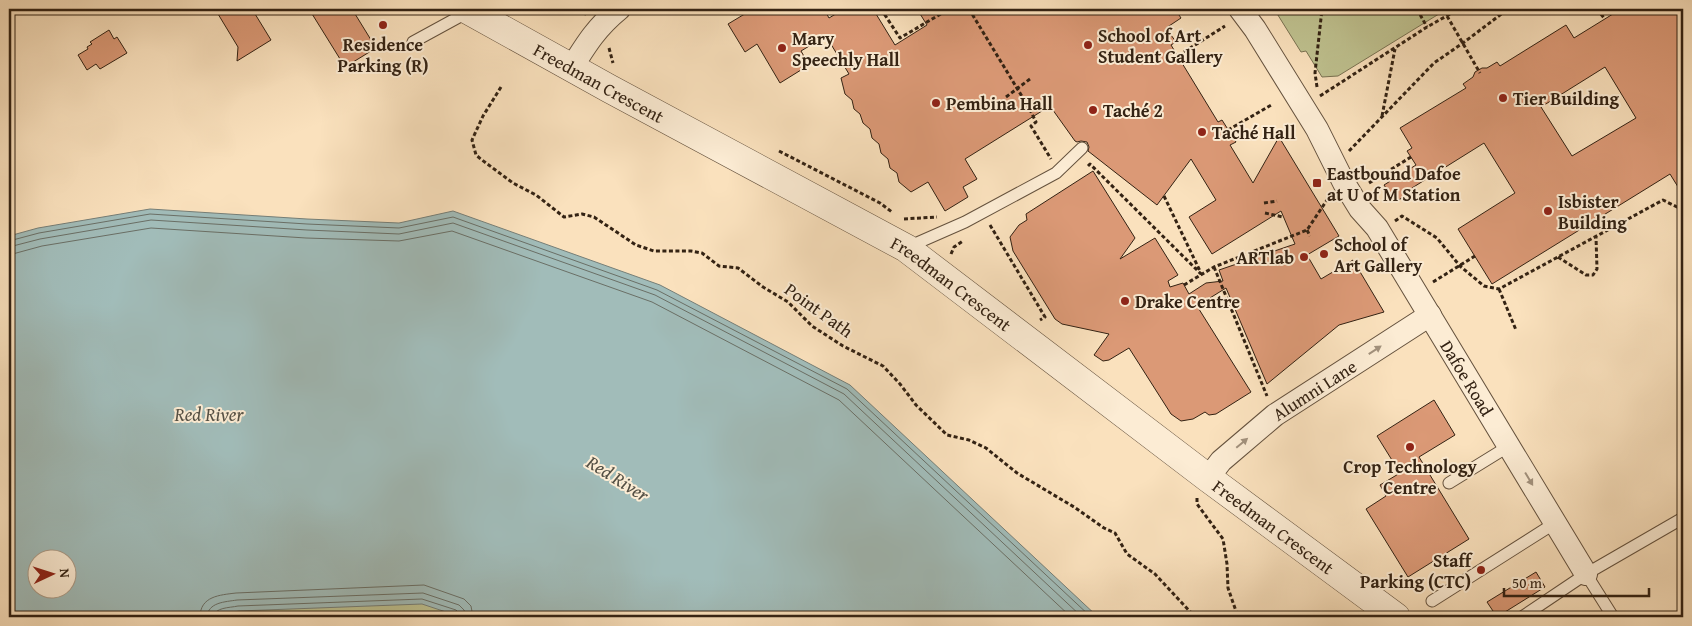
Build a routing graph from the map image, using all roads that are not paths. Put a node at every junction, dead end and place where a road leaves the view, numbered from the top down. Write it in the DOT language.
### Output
graph roads {
  1 [pos="619,9"];
  2 [pos="1240,9"];
  3 [pos="468,10"];
  4 [pos="1229,17"];
  5 [pos="413,42"];
  6 [pos="572,67"];
  7 [pos="1082,148"];
  8 [pos="1338,188"];
  9 [pos="906,248"];
  10 [pos="1430,315"];
  11 [pos="1509,446"];
  12 [pos="1208,478"];
  13 [pos="1448,483"];
  14 [pos="1683,518"];
  15 [pos="1555,523"];
  16 [pos="1586,574"];
  17 [pos="1432,601"];
  18 [pos="1396,617"];
  19 [pos="1522,617"];
  20 [pos="1613,617"];
  1 -- 6 [label="street"];
  2 -- 8 [label="street, Dafoe Road"];
  3 -- 5 [label="lane"];
  3 -- 6 [label="street, Freedman Crescent"];
  4 -- 8 [label="street, Dafoe Road"];
  6 -- 9 [label="street, Freedman Crescent"];
  7 -- 9 [label="lane"];
  8 -- 10 [label="street, Dafoe Road"];
  9 -- 12 [label="street, Freedman Crescent"];
  10 -- 11 [label="street, Dafoe Road"];
  12 -- 10 [label="street, Alumni Lane, one-way"];
  11 -- 13 [label="lane"];
  11 -- 15 [label="street, Dafoe Road, one-way"];
  12 -- 18 [label="street, Freedman Crescent"];
  14 -- 16 [label="lane"];
  15 -- 16 [label="street, Dafoe Road"];
  15 -- 17 [label="lane"];
  16 -- 19 [label="lane"];
  16 -- 20 [label="lane"];
}
